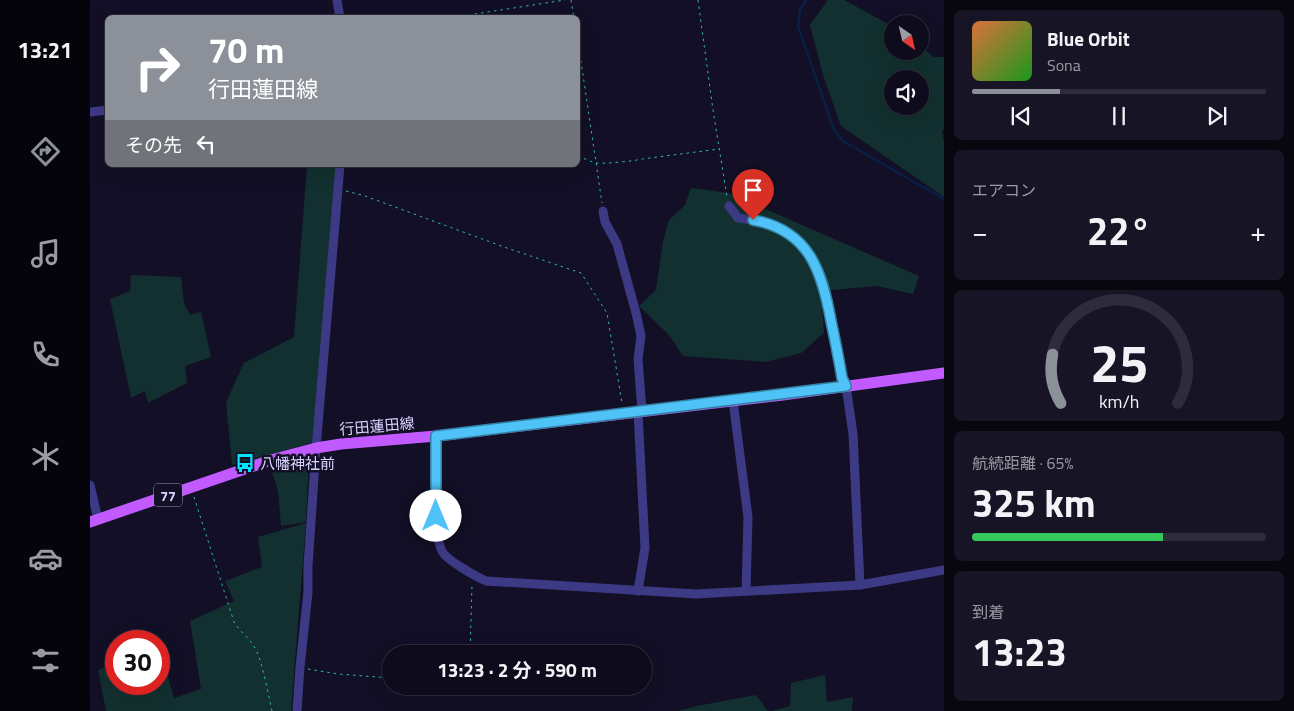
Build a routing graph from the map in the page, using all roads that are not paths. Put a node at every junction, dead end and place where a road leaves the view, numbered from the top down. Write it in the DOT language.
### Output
graph roads {
  1 [pos="337,0"];
  2 [pos="340,15"];
  3 [pos="105,110"];
  4 [pos="90,112"];
  5 [pos="340,167"];
  6 [pos="729,206"];
  7 [pos="604,211"];
  8 [pos="944,373"];
  9 [pos="846,386"];
  10 [pos="733,401"];
  11 [pos="640,411"];
  12 [pos="436,436"];
  13 [pos="316,448"];
  14 [pos="90,485"];
  15 [pos="94,520"];
  16 [pos="944,570"];
  17 [pos="860,585"];
  18 [pos="746,590"];
  19 [pos="638,591"];
  20 [pos="297,711"];
  1 -- 2 [label="street"];
  3 -- 4 [label="street"];
  5 -- 13 [label="street"];
  6 -- 9 [label="street"];
  7 -- 11 [label="street"];
  8 -- 9 [label="main road, 行田蓮田線 / 77"];
  9 -- 10 [label="main road, 行田蓮田線 / 77"];
  9 -- 17 [label="street"];
  10 -- 11 [label="main road, 行田蓮田線 / 77"];
  10 -- 18 [label="street"];
  11 -- 12 [label="main road, 行田蓮田線 / 77"];
  11 -- 19 [label="street"];
  12 -- 13 [label="main road, 行田蓮田線 / 77"];
  12 -- 19 [label="street"];
  13 -- 15 [label="main road, 行田蓮田線 / 77"];
  13 -- 20 [label="street"];
  14 -- 15 [label="street"];
  16 -- 17 [label="street"];
  17 -- 18 [label="street"];
  18 -- 19 [label="street"];
}
